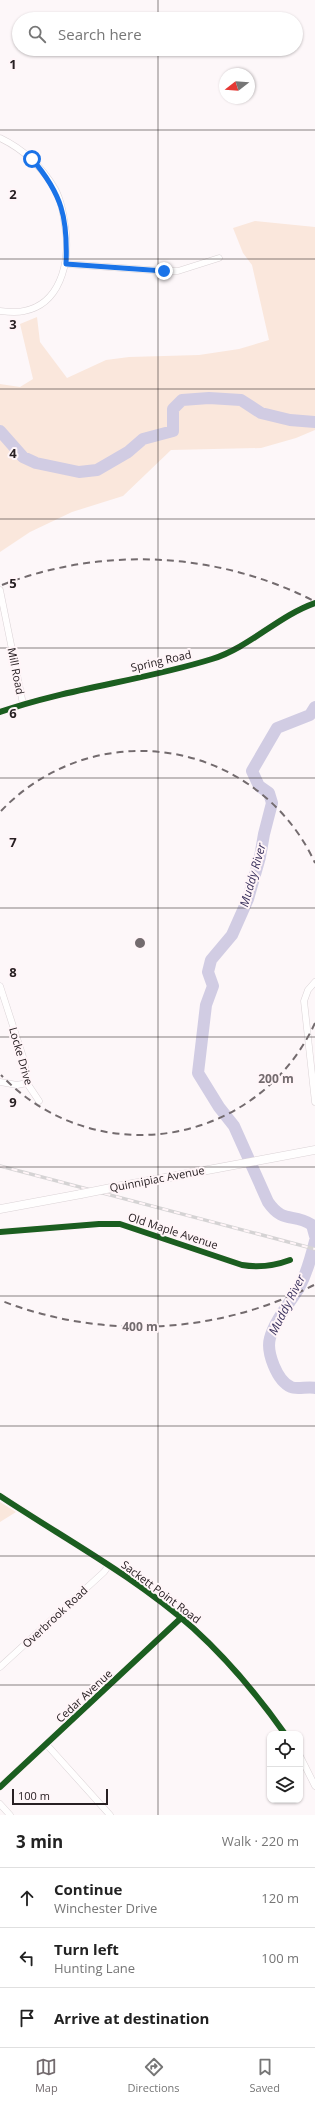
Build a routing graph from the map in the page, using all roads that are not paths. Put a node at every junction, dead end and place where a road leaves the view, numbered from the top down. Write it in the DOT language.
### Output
graph roads {
  1 [pos="0,138"];
  2 [pos="219,258"];
  3 [pos="66,264"];
  4 [pos="0,311"];
  5 [pos="0,590"];
  6 [pos="315,603"];
  7 [pos="23,704"];
  8 [pos="0,712"];
  9 [pos="315,982"];
  10 [pos="0,986"];
  11 [pos="0,1082"];
  12 [pos="26,1082"];
  13 [pos="39,1101"];
  14 [pos="315,1102"];
  15 [pos="315,1150"];
  16 [pos="0,1209"];
  17 [pos="0,1232"];
  18 [pos="290,1260"];
  19 [pos="0,1496"];
  20 [pos="109,1565"];
  21 [pos="181,1618"];
  22 [pos="0,1667"];
  23 [pos="283,1731"];
  24 [pos="47,1745"];
  25 [pos="303,1762"];
  26 [pos="315,1786"];
  27 [pos="0,1787"];
  28 [pos="0,1804"];
  29 [pos="10,1815"];
  30 [pos="110,1815"];
  1 -- 3 [label="street"];
  2 -- 3 [label="street"];
  3 -- 4 [label="street"];
  5 -- 7 [label="street, Mill Road"];
  6 -- 7 [label="street, Spring Road"];
  7 -- 8 [label="street, Spring Road"];
  9 -- 14 [label="street"];
  10 -- 12 [label="street, Locke Drive"];
  11 -- 12 [label="street"];
  12 -- 13 [label="street, Locke Drive"];
  15 -- 16 [label="main road, Quinnipiac Avenue, bridge"];
  17 -- 18 [label="street, Old Maple Avenue"];
  19 -- 20 [label="street, Sackett Point Road"];
  20 -- 21 [label="street, Sackett Point Road"];
  20 -- 22 [label="street, Overbrook Road"];
  21 -- 23 [label="street, Sackett Point Road"];
  21 -- 24 [label="street, Cedar Avenue"];
  24 -- 27 [label="street, Cedar Avenue"];
  24 -- 30 [label="street"];
  25 -- 26 [label="street"];
  28 -- 29 [label="street"];
}
